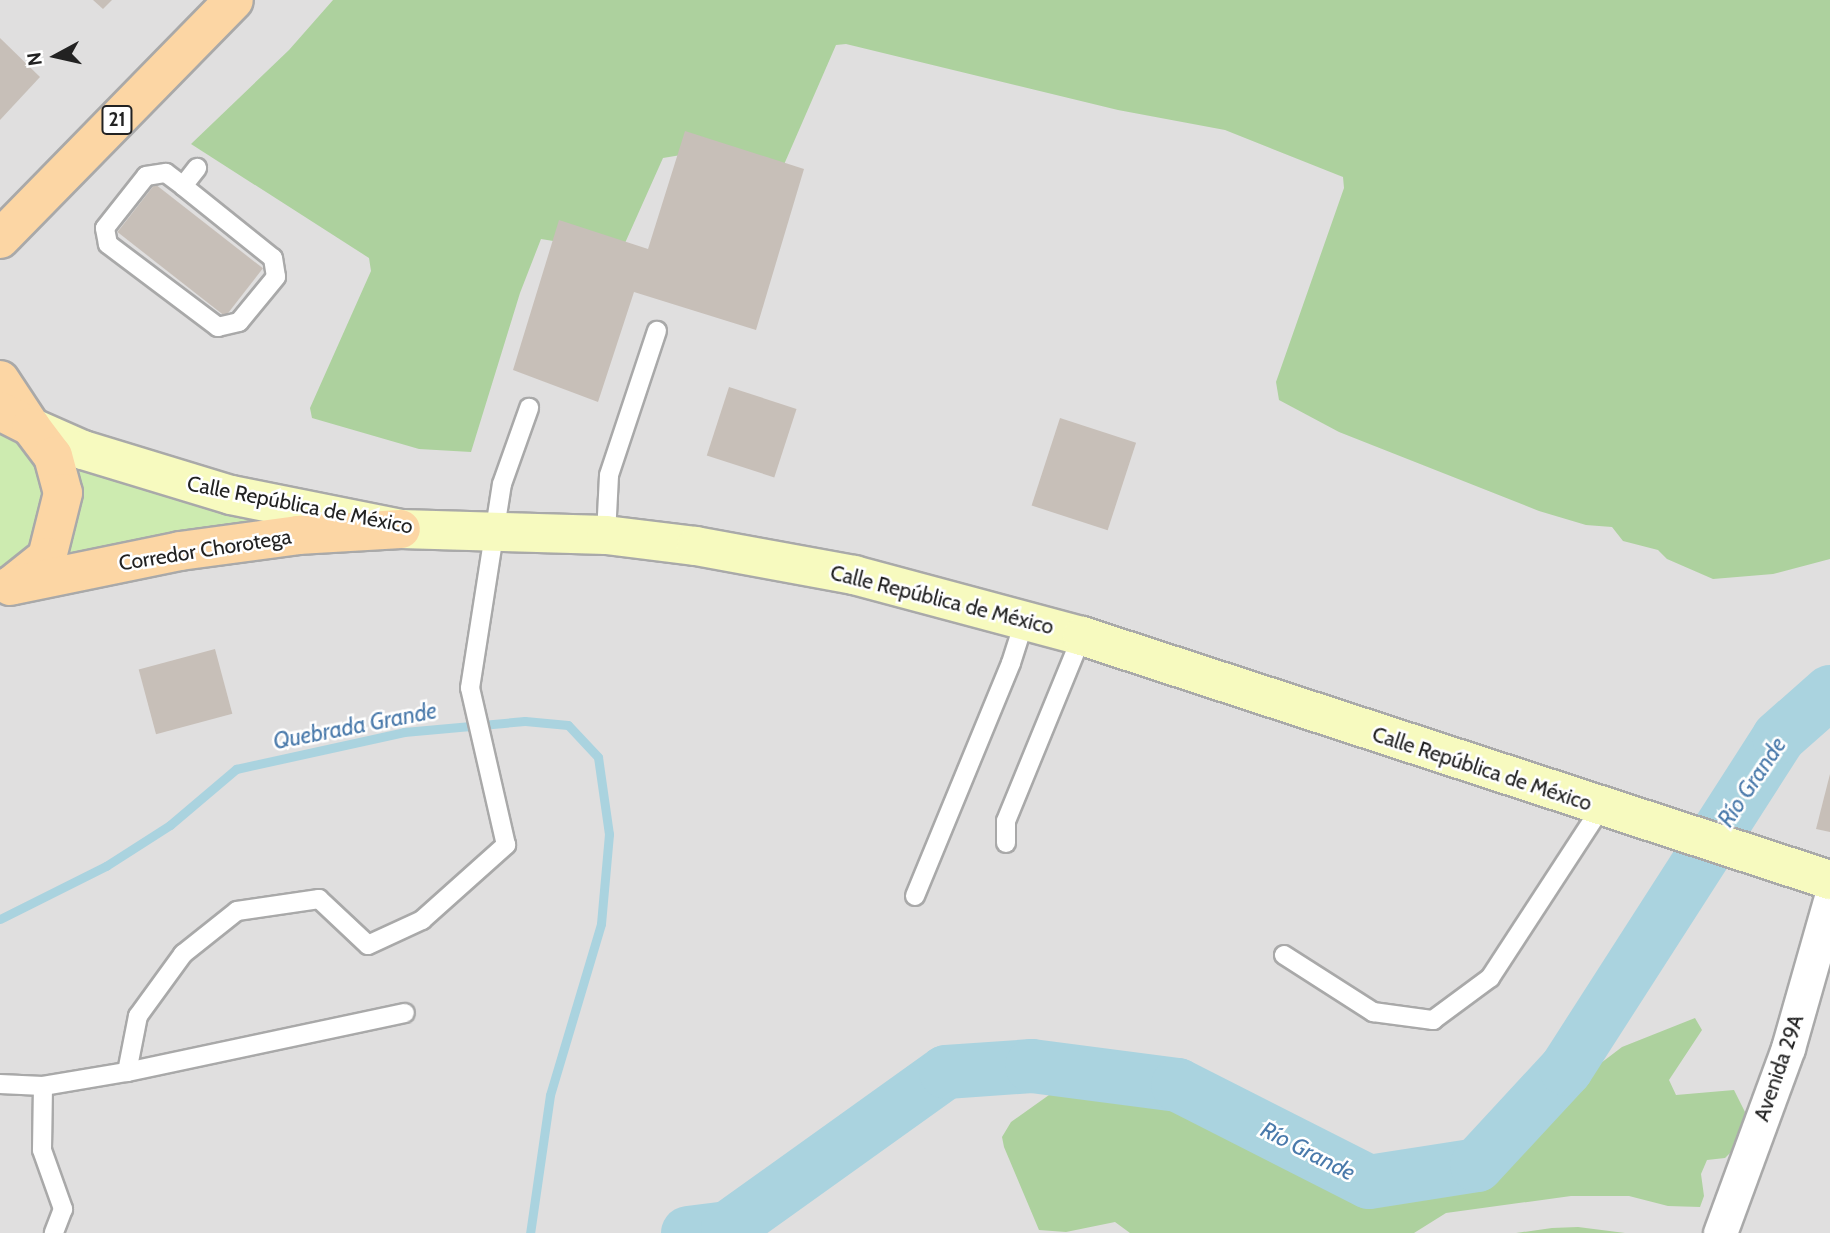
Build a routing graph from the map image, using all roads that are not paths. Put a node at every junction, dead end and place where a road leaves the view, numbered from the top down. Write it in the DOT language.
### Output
graph roads {
  1 [pos="234,0"];
  2 [pos="197,168"];
  3 [pos="183,186"];
  4 [pos="0,239"];
  5 [pos="657,331"];
  6 [pos="0,380"];
  7 [pos="529,408"];
  8 [pos="15,419"];
  9 [pos="401,529"];
  10 [pos="492,531"];
  11 [pos="606,536"];
  12 [pos="5,588"];
  13 [pos="1025,619"];
  14 [pos="1082,636"];
  15 [pos="1601,808"];
  16 [pos="1006,843"];
  17 [pos="1813,875"];
  18 [pos="915,896"];
  19 [pos="1830,901"];
  20 [pos="1284,955"];
  21 [pos="405,1013"];
  22 [pos="127,1072"];
  23 [pos="0,1084"];
  24 [pos="43,1086"];
  25 [pos="54,1233"];
  26 [pos="1720,1233"];
  1 -- 4 [label="main road, 21"];
  2 -- 3 [label="lane"];
  3 -- 3 [label="lane"];
  5 -- 11 [label="lane"];
  6 -- 8 [label="main road"];
  7 -- 10 [label="lane"];
  8 -- 9 [label="main road, Calle República de México"];
  8 -- 12 [label="main road"];
  9 -- 10 [label="main road, Calle República de México"];
  9 -- 12 [label="main road, Corredor Chorotega"];
  10 -- 11 [label="main road, Calle República de México"];
  10 -- 22 [label="lane"];
  11 -- 13 [label="main road, Calle República de México"];
  13 -- 14 [label="main road, Calle República de México"];
  13 -- 18 [label="lane"];
  14 -- 15 [label="main road, Calle República de México"];
  14 -- 16 [label="lane"];
  15 -- 17 [label="main road, Calle República de México"];
  15 -- 20 [label="lane"];
  19 -- 26 [label="street, Avenida 29A"];
  21 -- 22 [label="lane"];
  22 -- 24 [label="lane"];
  23 -- 24 [label="lane"];
  24 -- 25 [label="lane"];
}
